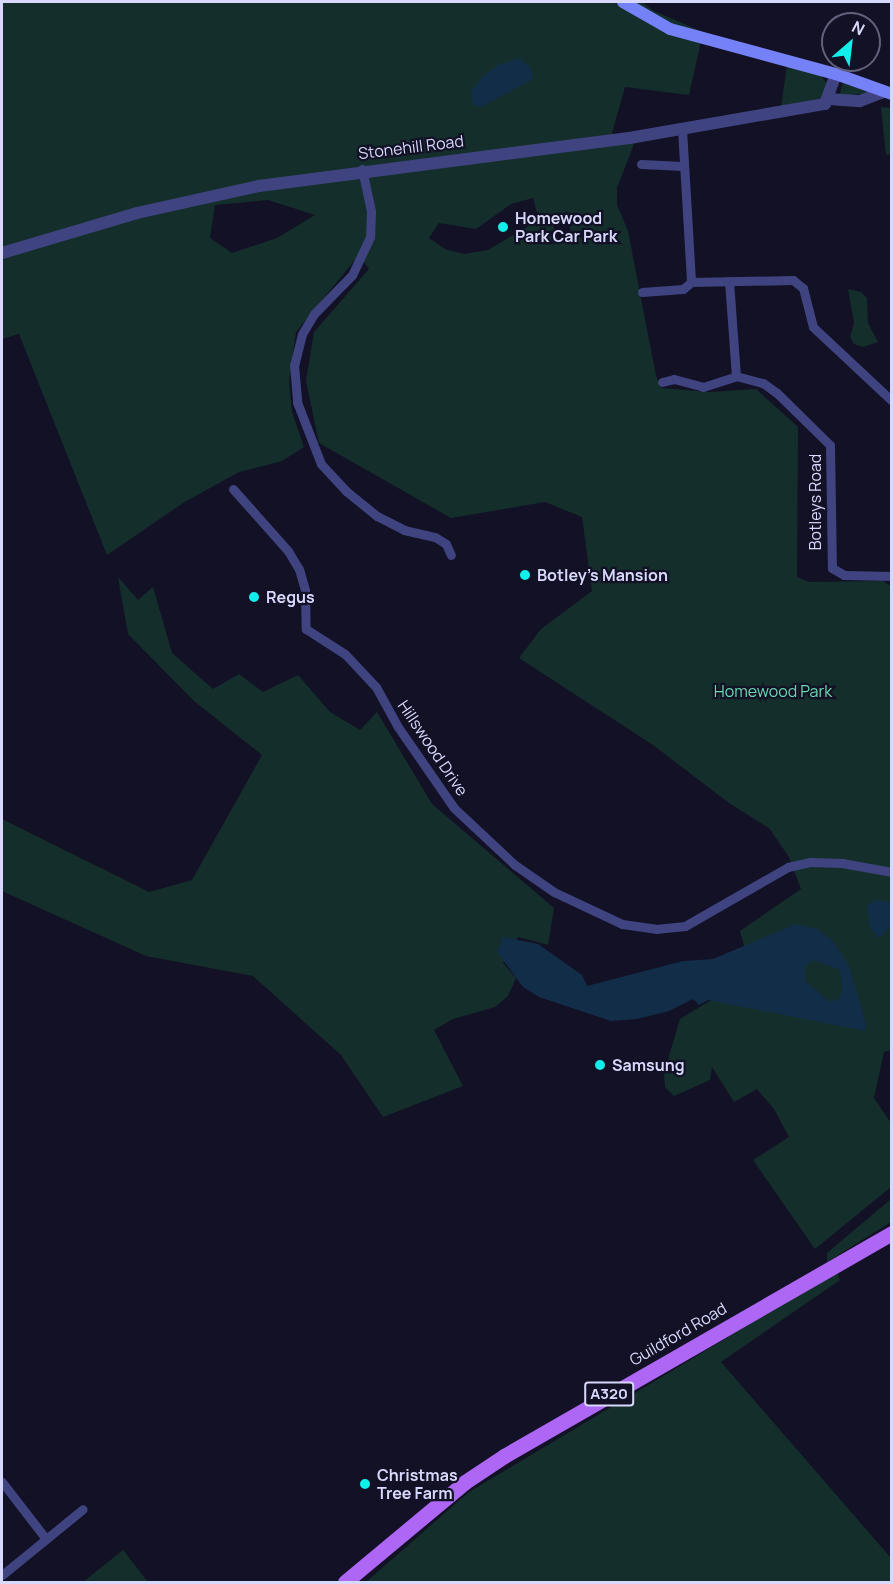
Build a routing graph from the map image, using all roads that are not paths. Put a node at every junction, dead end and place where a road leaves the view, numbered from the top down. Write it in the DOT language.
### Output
graph roads {
  1 [pos="623,2"];
  2 [pos="836,74"];
  3 [pos="888,93"];
  4 [pos="829,99"];
  5 [pos="682,129"];
  6 [pos="641,164"];
  7 [pos="683,166"];
  8 [pos="362,170"];
  9 [pos="2,253"];
  10 [pos="729,281"];
  11 [pos="691,282"];
  12 [pos="642,292"];
  13 [pos="736,376"];
  14 [pos="662,382"];
  15 [pos="891,400"];
  16 [pos="233,489"];
  17 [pos="451,555"];
  18 [pos="891,576"];
  19 [pos="891,872"];
  20 [pos="891,1233"];
  21 [pos="2,1482"];
  22 [pos="83,1509"];
  23 [pos="46,1539"];
  24 [pos="2,1575"];
  25 [pos="345,1582"];
  1 -- 2 [label="main road"];
  2 -- 3 [label="main road"];
  2 -- 4 [label="street"];
  3 -- 4 [label="street, Stonehill Road"];
  4 -- 5 [label="street, Stonehill Road"];
  5 -- 7 [label="street"];
  5 -- 8 [label="street, Stonehill Road"];
  6 -- 7 [label="street"];
  7 -- 11 [label="street"];
  8 -- 9 [label="street, Stonehill Road"];
  8 -- 17 [label="street"];
  10 -- 11 [label="street"];
  10 -- 13 [label="street"];
  10 -- 15 [label="street"];
  11 -- 12 [label="street"];
  13 -- 14 [label="street"];
  13 -- 18 [label="street, Botleys Road"];
  16 -- 19 [label="street, Hillswood Drive"];
  20 -- 25 [label="main road, Guildford Road / A320"];
  21 -- 23 [label="street"];
  22 -- 23 [label="street"];
  23 -- 24 [label="street"];
}
